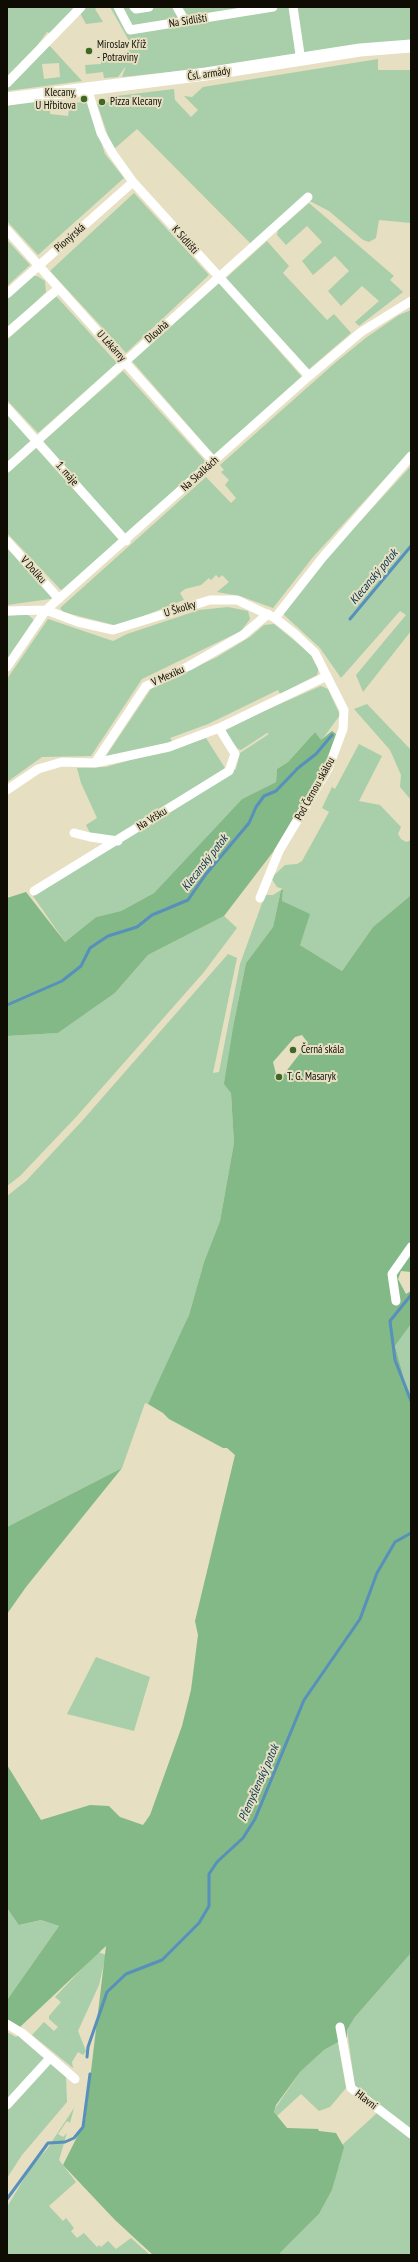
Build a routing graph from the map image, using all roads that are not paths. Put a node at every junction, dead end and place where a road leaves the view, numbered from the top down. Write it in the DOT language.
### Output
graph roads {
  1 [pos="81,7"];
  2 [pos="118,7"];
  3 [pos="134,7"];
  4 [pos="148,7"];
  5 [pos="177,7"];
  6 [pos="273,7"];
  7 [pos="293,7"];
  8 [pos="185,21"];
  9 [pos="411,46"];
  10 [pos="301,61"];
  11 [pos="7,83"];
  12 [pos="87,88"];
  13 [pos="7,99"];
  14 [pos="133,182"];
  15 [pos="308,197"];
  16 [pos="7,230"];
  17 [pos="39,264"];
  18 [pos="219,278"];
  19 [pos="59,288"];
  20 [pos="7,294"];
  21 [pos="411,301"];
  22 [pos="7,333"];
  23 [pos="124,361"];
  24 [pos="309,376"];
  25 [pos="7,408"];
  26 [pos="38,440"];
  27 [pos="411,456"];
  28 [pos="214,462"];
  29 [pos="7,468"];
  30 [pos="7,541"];
  31 [pos="126,541"];
  32 [pos="59,599"];
  33 [pos="46,610"];
  34 [pos="7,611"];
  35 [pos="271,616"];
  36 [pos="7,667"];
  37 [pos="327,676"];
  38 [pos="219,728"];
  39 [pos="95,763"];
  40 [pos="7,790"];
  41 [pos="74,833"];
  42 [pos="118,841"];
  43 [pos="34,890"];
  44 [pos="260,898"];
  45 [pos="411,1247"];
  46 [pos="396,1301"];
  47 [pos="7,2024"];
  48 [pos="340,2027"];
  49 [pos="50,2058"];
  50 [pos="75,2079"];
  51 [pos="7,2105"];
  52 [pos="411,2134"];
  1 -- 11 [label="street"];
  2 -- 8 [label="street, Na Sídlišti"];
  3 -- 4 [label="street"];
  5 -- 8 [label="street"];
  6 -- 8 [label="street, Na Sídlišti"];
  7 -- 10 [label="street"];
  9 -- 10 [label="street, Čsl. armády"];
  10 -- 12 [label="street, Čsl. armády"];
  12 -- 13 [label="street, Čsl. armády"];
  12 -- 14 [label="street, K Sídlišti"];
  14 -- 17 [label="street, Pionýrská"];
  14 -- 18 [label="street, K Sídlišti"];
  15 -- 18 [label="street, Dlouhá"];
  16 -- 17 [label="street, U Lékárny"];
  17 -- 19 [label="street, U Lékárny"];
  17 -- 20 [label="street, Pionýrská"];
  18 -- 23 [label="street, Dlouhá"];
  18 -- 24 [label="street, K Sídlišti"];
  19 -- 22 [label="street"];
  19 -- 23 [label="street, U Lékárny"];
  21 -- 24 [label="street, Na Skalkách"];
  23 -- 26 [label="street, Dlouhá"];
  23 -- 28 [label="street, U Lékárny"];
  24 -- 28 [label="street, Na Skalkách"];
  25 -- 26 [label="street, 1. máje"];
  26 -- 29 [label="street, Dlouhá"];
  26 -- 31 [label="street, 1. máje"];
  27 -- 35 [label="street, V Mexiku"];
  28 -- 31 [label="street, Na Skalkách"];
  30 -- 32 [label="street, V Dolíku"];
  31 -- 32 [label="street, Na Skalkách"];
  32 -- 33 [label="street, Na Skalkách"];
  33 -- 34 [label="street, U Školky"];
  33 -- 35 [label="street, U Školky"];
  33 -- 36 [label="street, Na Skalkách"];
  35 -- 37 [label="street, U Školky"];
  35 -- 39 [label="street, V Mexiku"];
  37 -- 38 [label="street"];
  37 -- 44 [label="street, Pod Černou skálou"];
  38 -- 39 [label="street"];
  38 -- 42 [label="street, Na Vršku"];
  39 -- 40 [label="street"];
  41 -- 42 [label="street"];
  42 -- 43 [label="street, Na Vršku"];
  45 -- 46 [label="street"];
  47 -- 49 [label="street"];
  48 -- 52 [label="street, Hlavní"];
  49 -- 50 [label="street"];
  49 -- 51 [label="street"];
}
